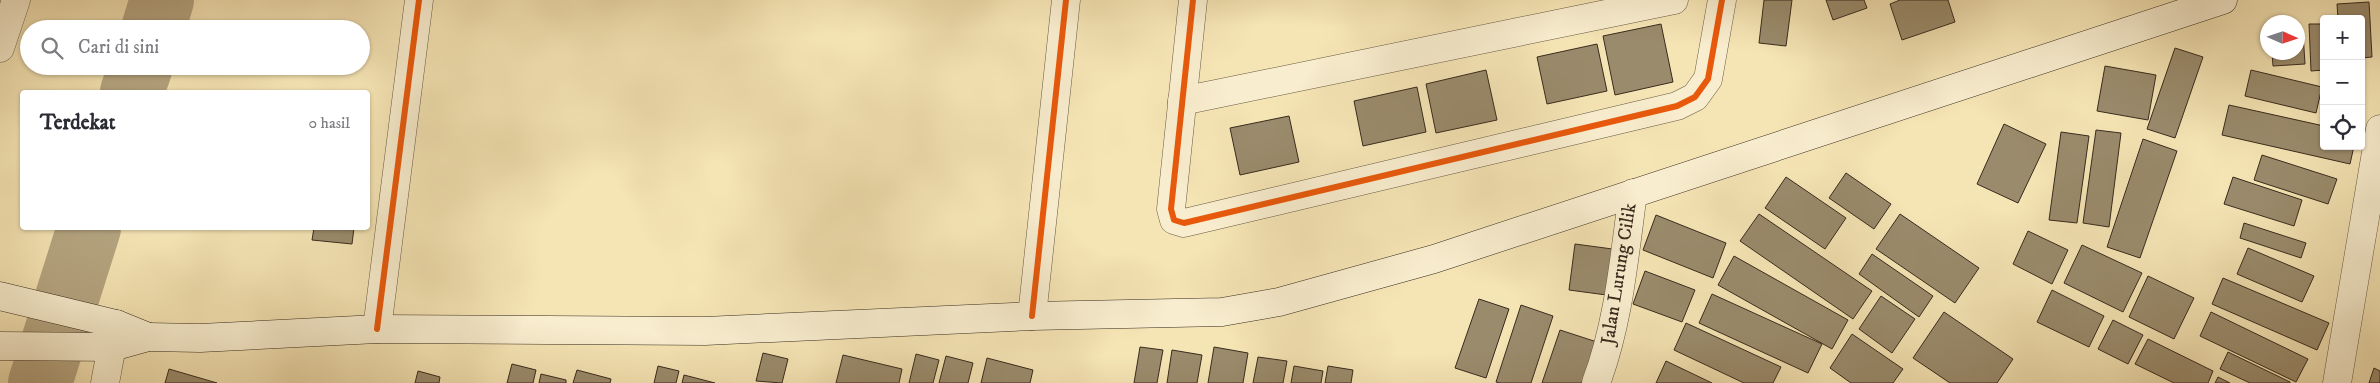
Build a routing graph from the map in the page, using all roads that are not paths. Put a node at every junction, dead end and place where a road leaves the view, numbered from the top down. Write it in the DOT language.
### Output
graph roads {
  1 [pos="16,0"];
  2 [pos="420,0"];
  3 [pos="1066,0"];
  4 [pos="1193,0"];
  5 [pos="1674,0"];
  6 [pos="1722,0"];
  7 [pos="2223,0"];
  8 [pos="0,48"];
  9 [pos="1182,101"];
  10 [pos="2380,129"];
  11 [pos="1632,193"];
  12 [pos="0,296"];
  13 [pos="1032,316"];
  14 [pos="377,329"];
  15 [pos="105,339"];
  16 [pos="0,346"];
  17 [pos="105,383"];
  18 [pos="1596,383"];
  19 [pos="2337,383"];
  1 -- 8 [label="street"];
  2 -- 14 [label="street"];
  3 -- 13 [label="street"];
  4 -- 9 [label="street"];
  5 -- 9 [label="street"];
  6 -- 9 [label="street"];
  7 -- 11 [label="street"];
  10 -- 19 [label="street"];
  11 -- 13 [label="street"];
  11 -- 18 [label="street, Jalan Lurung Cilik"];
  12 -- 15 [label="street"];
  13 -- 14 [label="street"];
  14 -- 15 [label="street"];
  15 -- 16 [label="street"];
  15 -- 17 [label="street"];
}
